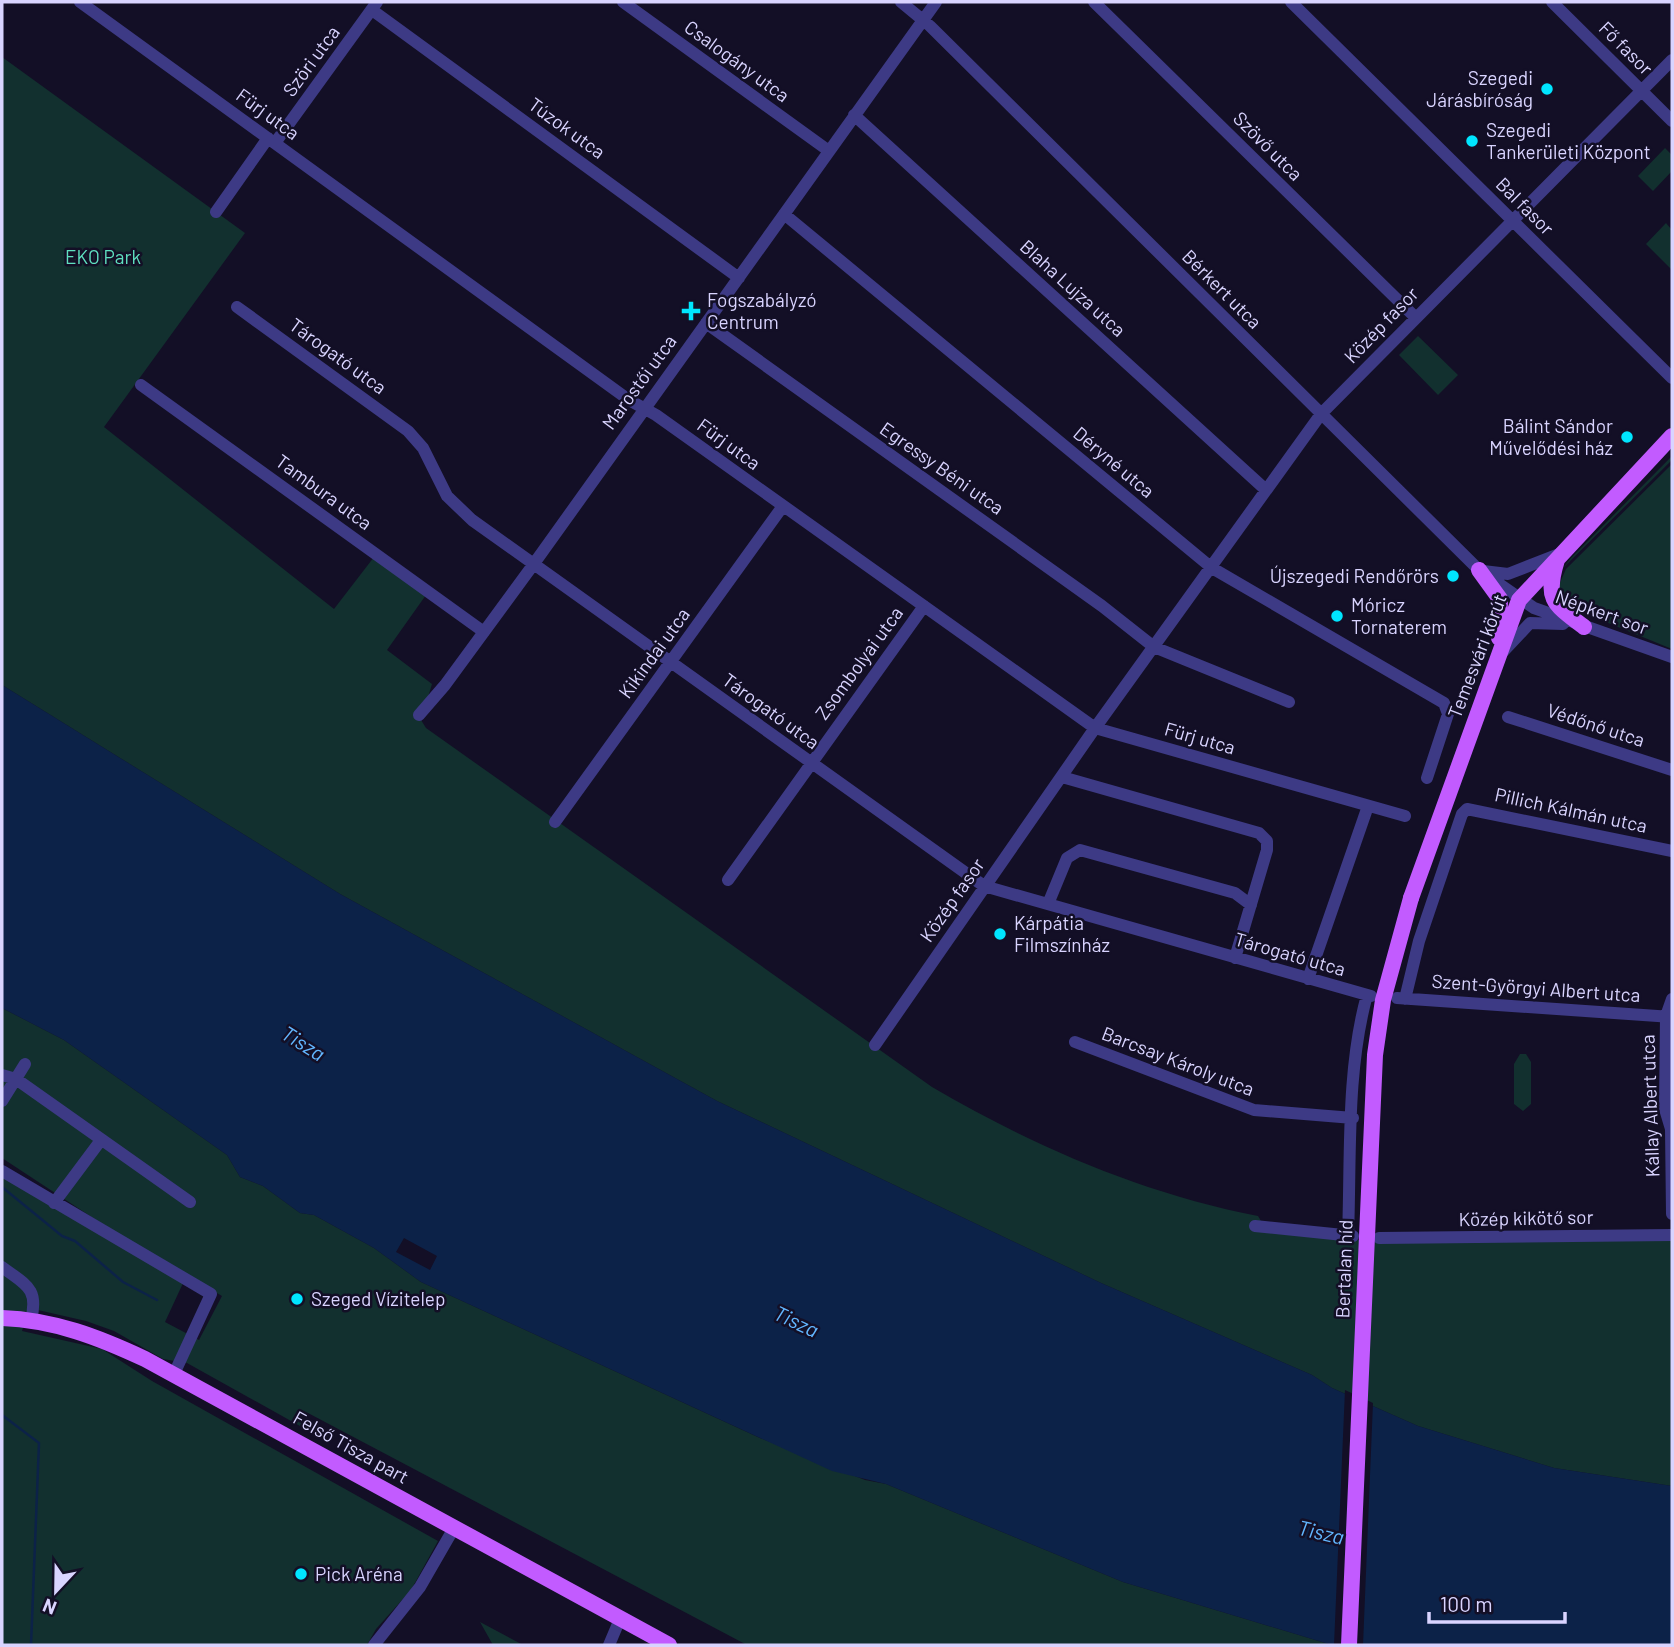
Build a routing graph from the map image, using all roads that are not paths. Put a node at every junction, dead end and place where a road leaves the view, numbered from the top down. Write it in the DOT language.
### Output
graph roads {
  1 [pos="80,2"];
  2 [pos="623,2"];
  3 [pos="901,2"];
  4 [pos="936,2"];
  5 [pos="1094,2"];
  6 [pos="1292,2"];
  7 [pos="1552,2"];
  8 [pos="374,6"];
  9 [pos="923,19"];
  10 [pos="1672,60"];
  11 [pos="1642,91"];
  12 [pos="854,115"];
  13 [pos="1672,121"];
  14 [pos="272,141"];
  15 [pos="829,151"];
  16 [pos="216,212"];
  17 [pos="784,214"];
  18 [pos="1513,220"];
  19 [pos="739,278"];
  20 [pos="237,307"];
  21 [pos="1415,317"];
  22 [pos="706,323"];
  23 [pos="1672,378"];
  24 [pos="141,385"];
  25 [pos="644,407"];
  26 [pos="1321,414"];
  27 [pos="1672,436"];
  28 [pos="1266,490"];
  29 [pos="783,506"];
  30 [pos="1559,554"];
  31 [pos="533,565"];
  32 [pos="1212,568"];
  33 [pos="1479,570"];
  34 [pos="1519,600"];
  35 [pos="924,606"];
  36 [pos="1584,627"];
  37 [pos="484,632"];
  38 [pos="1154,647"];
  39 [pos="1497,657"];
  40 [pos="1672,657"];
  41 [pos="671,663"];
  42 [pos="1289,702"];
  43 [pos="1444,703"];
  44 [pos="419,715"];
  45 [pos="1508,717"];
  46 [pos="1095,728"];
  47 [pos="811,764"];
  48 [pos="1672,770"];
  49 [pos="1062,777"];
  50 [pos="1427,778"];
  51 [pos="1368,806"];
  52 [pos="1405,816"];
  53 [pos="555,822"];
  54 [pos="1672,851"];
  55 [pos="728,880"];
  56 [pos="984,886"];
  57 [pos="1411,898"];
  58 [pos="1048,904"];
  59 [pos="1251,905"];
  60 [pos="1234,958"];
  61 [pos="1308,979"];
  62 [pos="1401,999"];
  63 [pos="1672,999"];
  64 [pos="1669,1017"];
  65 [pos="1075,1042"];
  66 [pos="875,1045"];
  67 [pos="26,1063"];
  68 [pos="2,1074"];
  69 [pos="16,1079"];
  70 [pos="2,1101"];
  71 [pos="1353,1118"];
  72 [pos="100,1140"];
  73 [pos="2,1171"];
  74 [pos="190,1202"];
  75 [pos="54,1203"];
  76 [pos="1672,1213"];
  77 [pos="1255,1226"];
  78 [pos="1672,1235"];
  79 [pos="1380,1238"];
  80 [pos="2,1267"];
  81 [pos="2,1318"];
  82 [pos="31,1320"];
  83 [pos="174,1374"];
  84 [pos="454,1528"];
  85 [pos="620,1619"];
  86 [pos="373,1645"];
  87 [pos="609,1645"];
  88 [pos="668,1645"];
  89 [pos="1349,1645"];
  1 -- 14 [label="street, Fürj utca"];
  2 -- 15 [label="street, Csalogány utca"];
  3 -- 9 [label="street, Bérkert utca"];
  4 -- 9 [label="street, Marostői utca"];
  5 -- 21 [label="street, Szövő utca"];
  6 -- 18 [label="street, Bal fasor"];
  7 -- 11 [label="street, Fő fasor"];
  8 -- 14 [label="street, Szöri utca"];
  8 -- 19 [label="street, Túzok utca"];
  9 -- 12 [label="street, Marostői utca"];
  9 -- 26 [label="street, Bérkert utca"];
  10 -- 11 [label="street, Közép fasor"];
  11 -- 13 [label="street, Fő fasor"];
  11 -- 18 [label="street, Közép fasor"];
  12 -- 15 [label="street, Marostői utca"];
  12 -- 28 [label="street, Blaha Lujza utca"];
  14 -- 16 [label="street, Szöri utca"];
  14 -- 25 [label="street, Fürj utca"];
  15 -- 17 [label="street, Marostői utca"];
  17 -- 19 [label="street, Marostői utca"];
  17 -- 32 [label="street, Déryné utca"];
  18 -- 21 [label="street, Közép fasor"];
  18 -- 23 [label="street, Bal fasor"];
  19 -- 22 [label="street, Marostői utca"];
  20 -- 31 [label="street, Tárogató utca"];
  21 -- 26 [label="street, Közép fasor"];
  22 -- 25 [label="street, Marostői utca"];
  22 -- 38 [label="street, Egressy Béni utca"];
  24 -- 37 [label="street, Tambura utca"];
  25 -- 29 [label="street, Fürj utca"];
  25 -- 31 [label="street, Marostői utca"];
  26 -- 28 [label="street, Közép fasor"];
  26 -- 33 [label="street, Bérkert utca"];
  27 -- 30 [label="main road, Temesvári körút"];
  28 -- 32 [label="street, Közép fasor"];
  29 -- 35 [label="street, Fürj utca"];
  29 -- 41 [label="street, Kikindai utca"];
  30 -- 33 [label="street"];
  30 -- 34 [label="main road, Temesvári körút"];
  30 -- 36 [label="main road"];
  31 -- 37 [label="street, Marostői utca"];
  31 -- 41 [label="street, Tárogató utca"];
  32 -- 38 [label="street, Közép fasor"];
  32 -- 43 [label="street, Déryné utca"];
  33 -- 34 [label="street, Bérkert utca"];
  33 -- 39 [label="main road"];
  34 -- 36 [label="street, Népkert sor"];
  34 -- 39 [label="main road, Temesvári körút"];
  35 -- 46 [label="street, Fürj utca"];
  35 -- 47 [label="street, Zsombolyai utca"];
  36 -- 39 [label="street"];
  36 -- 40 [label="street, Népkert sor"];
  37 -- 44 [label="street, Marostői utca"];
  38 -- 42 [label="street"];
  38 -- 46 [label="street, Közép fasor"];
  39 -- 57 [label="main road, Temesvári körút"];
  41 -- 47 [label="street, Tárogató utca"];
  41 -- 53 [label="street, Kikindai utca"];
  43 -- 50 [label="street, Temesvári körút"];
  45 -- 48 [label="street, Védőnő utca"];
  46 -- 49 [label="street, Közép fasor"];
  46 -- 51 [label="street, Fürj utca"];
  47 -- 55 [label="street, Zsombolyai utca"];
  47 -- 56 [label="street, Tárogató utca"];
  49 -- 56 [label="street, Közép fasor"];
  49 -- 59 [label="street"];
  51 -- 52 [label="street, Fürj utca"];
  51 -- 61 [label="street"];
  54 -- 62 [label="street, Pillich Kálmán utca"];
  56 -- 58 [label="street, Tárogató utca"];
  56 -- 66 [label="street, Közép fasor"];
  57 -- 89 [label="main road, Bertalan híd, bridge"];
  58 -- 59 [label="street"];
  58 -- 60 [label="street, Tárogató utca"];
  59 -- 60 [label="street"];
  60 -- 61 [label="street, Tárogató utca"];
  61 -- 71 [label="street, Tárogató utca"];
  62 -- 64 [label="street, Szent-Györgyi Albert utca"];
  63 -- 64 [label="street, Kállay Albert utca"];
  64 -- 76 [label="street, Kállay Albert utca"];
  65 -- 71 [label="street, Barcsay Károly utca"];
  67 -- 69 [label="street"];
  68 -- 69 [label="street"];
  69 -- 70 [label="street"];
  69 -- 72 [label="street"];
  71 -- 77 [label="street"];
  72 -- 74 [label="street"];
  72 -- 75 [label="street"];
  73 -- 75 [label="street"];
  75 -- 83 [label="street"];
  78 -- 79 [label="street, Közép kikötő sor"];
  80 -- 82 [label="street"];
  81 -- 82 [label="main road, Felső Tisza part"];
  82 -- 83 [label="main road, Felső Tisza part"];
  83 -- 84 [label="main road, Felső Tisza part"];
  84 -- 85 [label="main road, Felső Tisza part"];
  84 -- 86 [label="street"];
  85 -- 87 [label="street"];
  85 -- 88 [label="main road, Felső Tisza part"];
}
